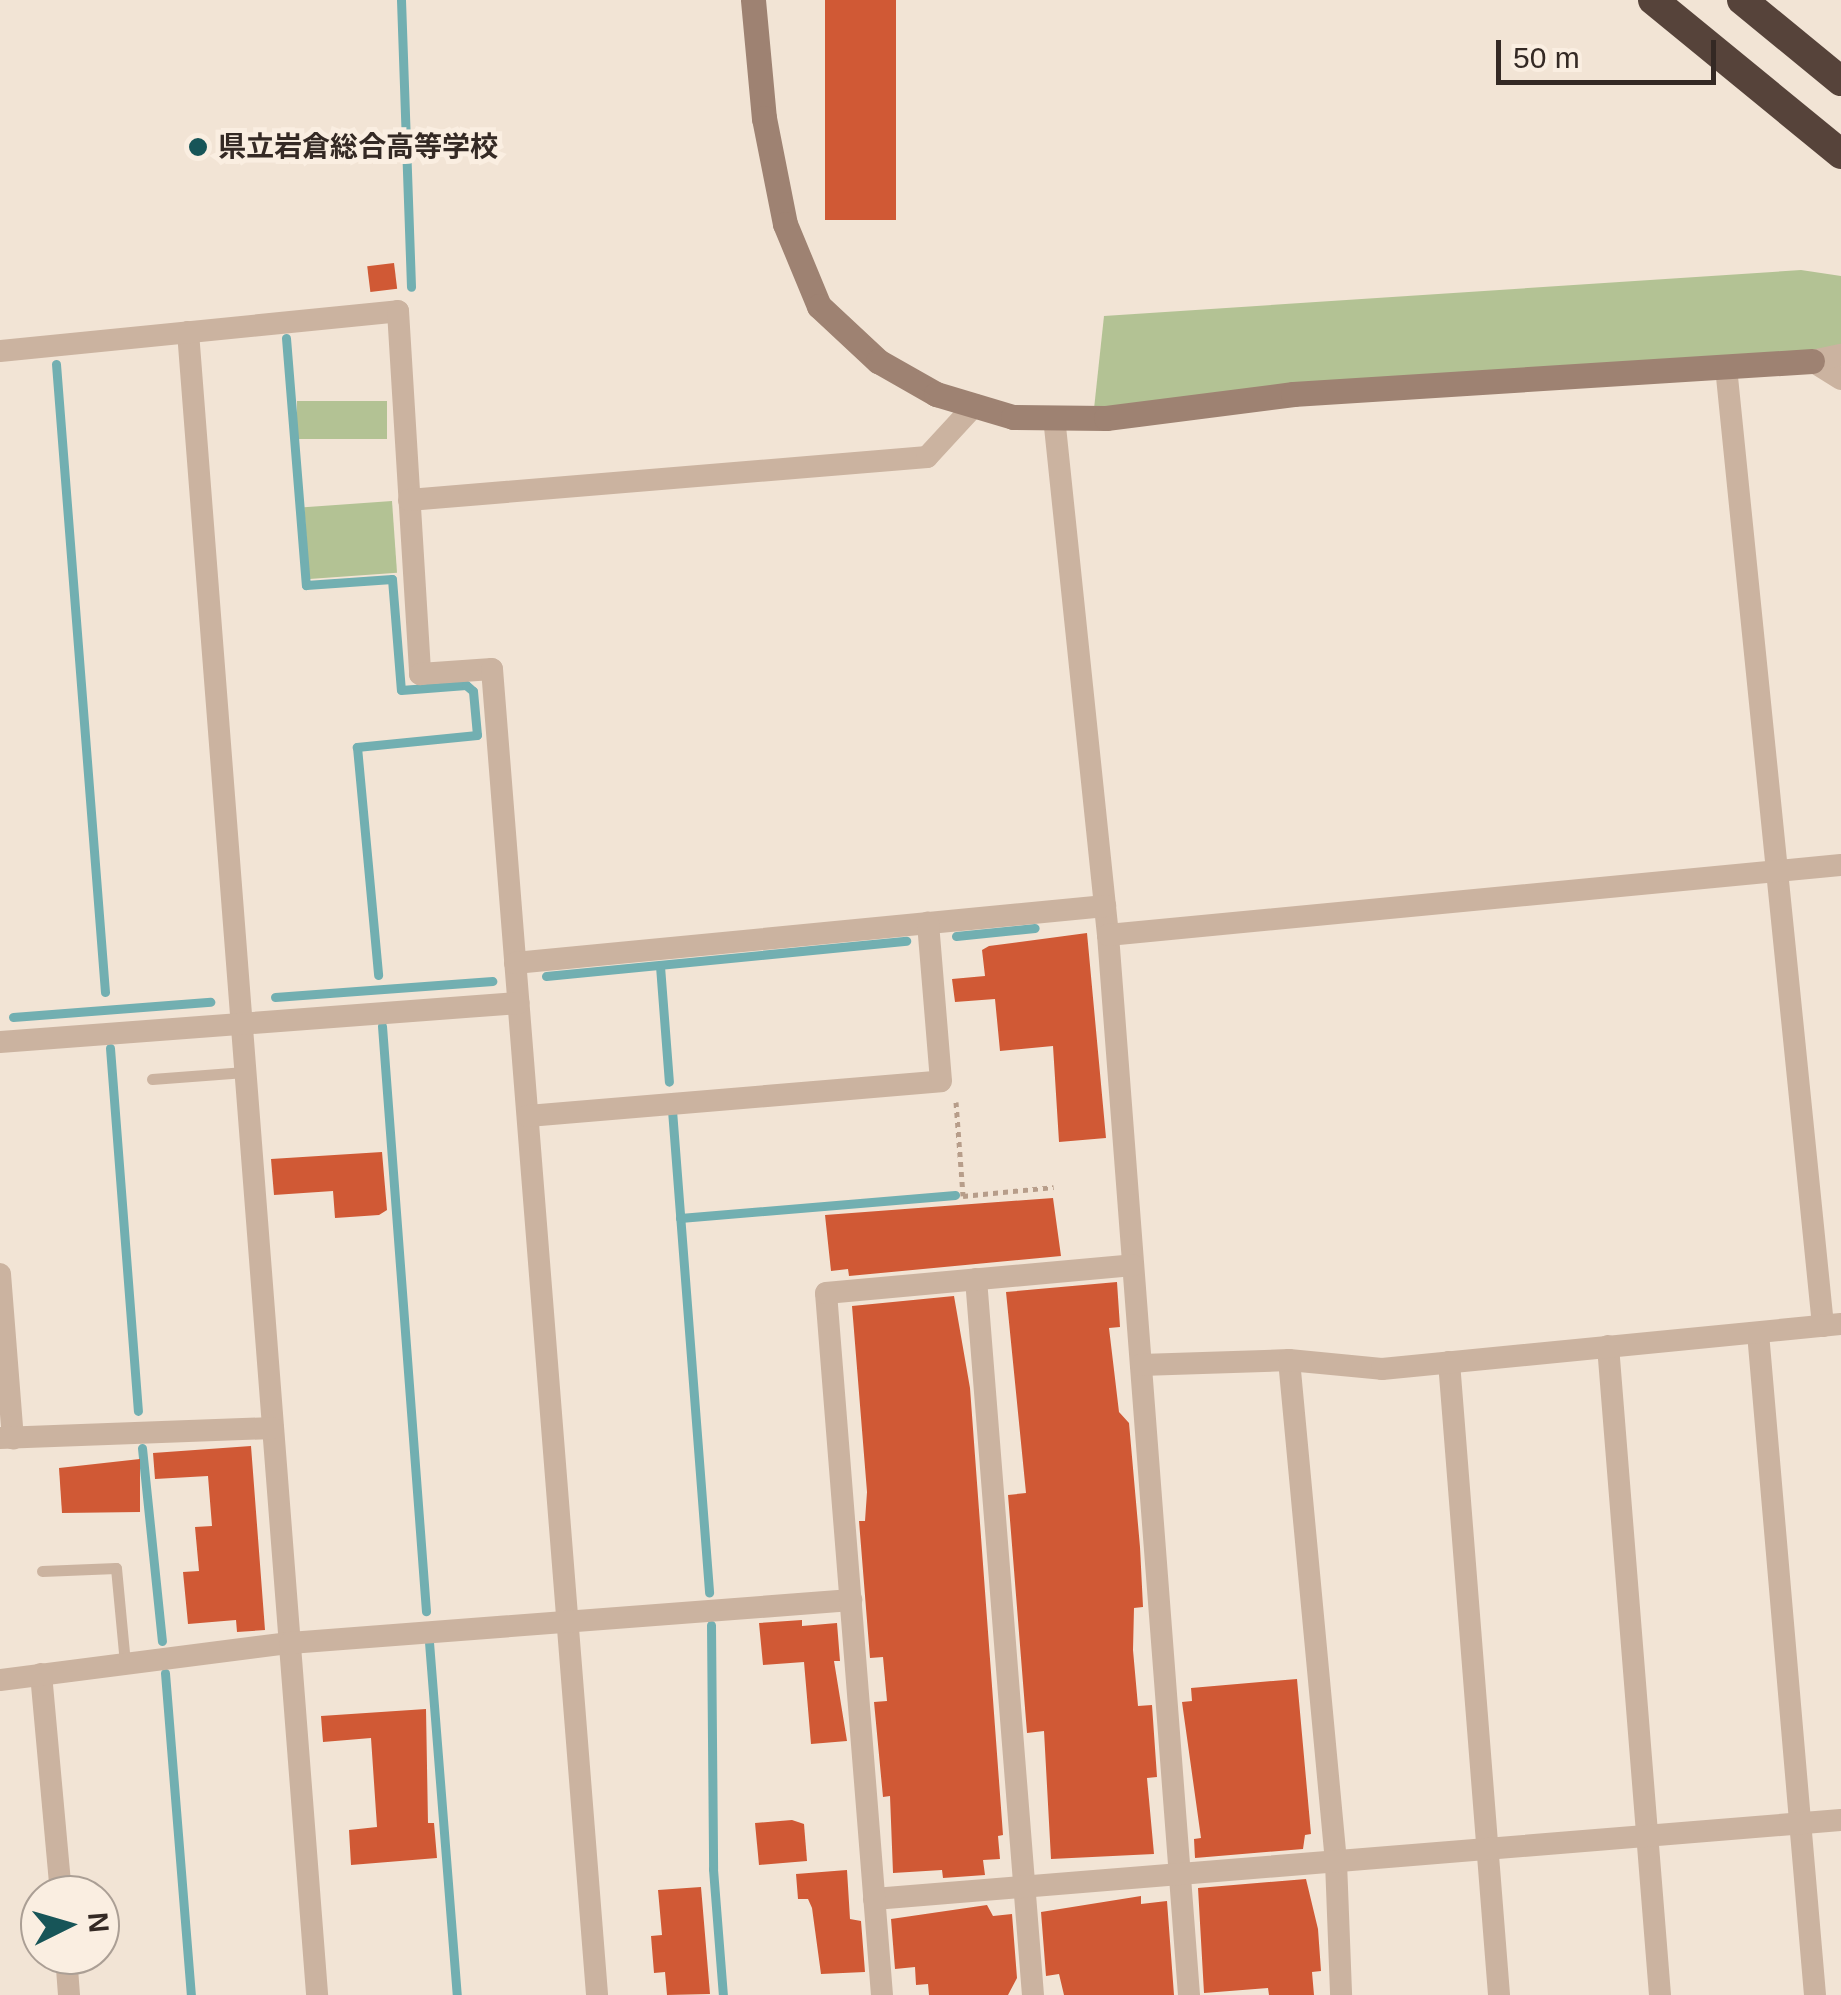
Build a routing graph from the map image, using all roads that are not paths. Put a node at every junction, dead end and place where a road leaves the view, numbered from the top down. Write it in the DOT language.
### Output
graph roads {
  1 [pos="753,0"];
  2 [pos="1653,0"];
  3 [pos="1742,0"];
  4 [pos="1841,81"];
  5 [pos="1841,154"];
  6 [pos="188,332"];
  7 [pos="0,351"];
  8 [pos="1830,359"];
  9 [pos="1726,366"];
  10 [pos="1841,379"];
  11 [pos="975,405"];
  12 [pos="1054,417"];
  13 [pos="409,500"];
  14 [pos="1841,865"];
  15 [pos="1778,870"];
  16 [pos="1105,906"];
  17 [pos="928,923"];
  18 [pos="1108,934"];
  19 [pos="515,962"];
  20 [pos="519,1003"];
  21 [pos="242,1024"];
  22 [pos="0,1042"];
  23 [pos="245,1072"];
  24 [pos="152,1079"];
  25 [pos="528,1116"];
  26 [pos="1133,1265"];
  27 [pos="0,1274"];
  28 [pos="976,1279"];
  29 [pos="1832,1325"];
  30 [pos="1758,1333"];
  31 [pos="1608,1346"];
  32 [pos="1289,1360"];
  33 [pos="1449,1362"];
  34 [pos="1141,1365"];
  35 [pos="273,1428"];
  36 [pos="6,1438"];
  37 [pos="42,1571"];
  38 [pos="851,1600"];
  39 [pos="568,1622"];
  40 [pos="290,1643"];
  41 [pos="125,1664"];
  42 [pos="41,1674"];
  43 [pos="0,1680"];
  44 [pos="1841,1820"];
  45 [pos="1802,1823"];
  46 [pos="1648,1836"];
  47 [pos="1486,1851"];
  48 [pos="1336,1862"];
  49 [pos="1180,1874"];
  50 [pos="58,1875"];
  51 [pos="1024,1886"];
  52 [pos="874,1898"];
  53 [pos="317,1995"];
  54 [pos="597,1995"];
  55 [pos="882,1995"];
  56 [pos="1033,1995"];
  57 [pos="1189,1995"];
  58 [pos="1341,1995"];
  59 [pos="1499,1995"];
  60 [pos="1660,1995"];
  61 [pos="1815,1995"];
  1 -- 11 [label="street"];
  2 -- 5 [label="highway"];
  3 -- 4 [label="highway"];
  6 -- 7 [label="street"];
  6 -- 13 [label="street"];
  6 -- 21 [label="street"];
  8 -- 9 [label="street"];
  8 -- 10 [label="street"];
  9 -- 12 [label="street"];
  9 -- 15 [label="street"];
  11 -- 12 [label="street"];
  11 -- 13 [label="street"];
  12 -- 16 [label="street"];
  13 -- 19 [label="street"];
  14 -- 15 [label="street"];
  15 -- 18 [label="street"];
  15 -- 29 [label="street"];
  16 -- 17 [label="street"];
  16 -- 18 [label="street"];
  17 -- 19 [label="street"];
  17 -- 25 [label="street"];
  18 -- 26 [label="street"];
  19 -- 20 [label="street"];
  20 -- 21 [label="street"];
  20 -- 25 [label="street"];
  21 -- 22 [label="street"];
  21 -- 23 [label="street"];
  23 -- 24 [label="lane"];
  23 -- 35 [label="street"];
  25 -- 39 [label="street"];
  26 -- 28 [label="street"];
  26 -- 34 [label="street"];
  27 -- 36 [label="street"];
  28 -- 38 [label="street"];
  28 -- 51 [label="street"];
  29 -- 30 [label="street"];
  30 -- 31 [label="street"];
  30 -- 45 [label="street"];
  31 -- 33 [label="street"];
  31 -- 46 [label="street"];
  32 -- 33 [label="street"];
  32 -- 34 [label="street"];
  32 -- 48 [label="street"];
  33 -- 47 [label="street"];
  34 -- 49 [label="street"];
  35 -- 36 [label="street"];
  35 -- 40 [label="street"];
  37 -- 41 [label="lane"];
  38 -- 39 [label="street"];
  38 -- 52 [label="street"];
  39 -- 40 [label="street"];
  39 -- 54 [label="street"];
  40 -- 41 [label="street"];
  40 -- 53 [label="street"];
  41 -- 42 [label="street"];
  42 -- 43 [label="street"];
  42 -- 50 [label="street"];
  44 -- 45 [label="street"];
  45 -- 46 [label="street"];
  45 -- 61 [label="street"];
  46 -- 47 [label="street"];
  46 -- 60 [label="street"];
  47 -- 48 [label="street"];
  47 -- 59 [label="street"];
  48 -- 49 [label="street"];
  48 -- 58 [label="street"];
  49 -- 51 [label="street"];
  49 -- 57 [label="street"];
  51 -- 52 [label="street"];
  51 -- 56 [label="street"];
  52 -- 55 [label="street"];
}
